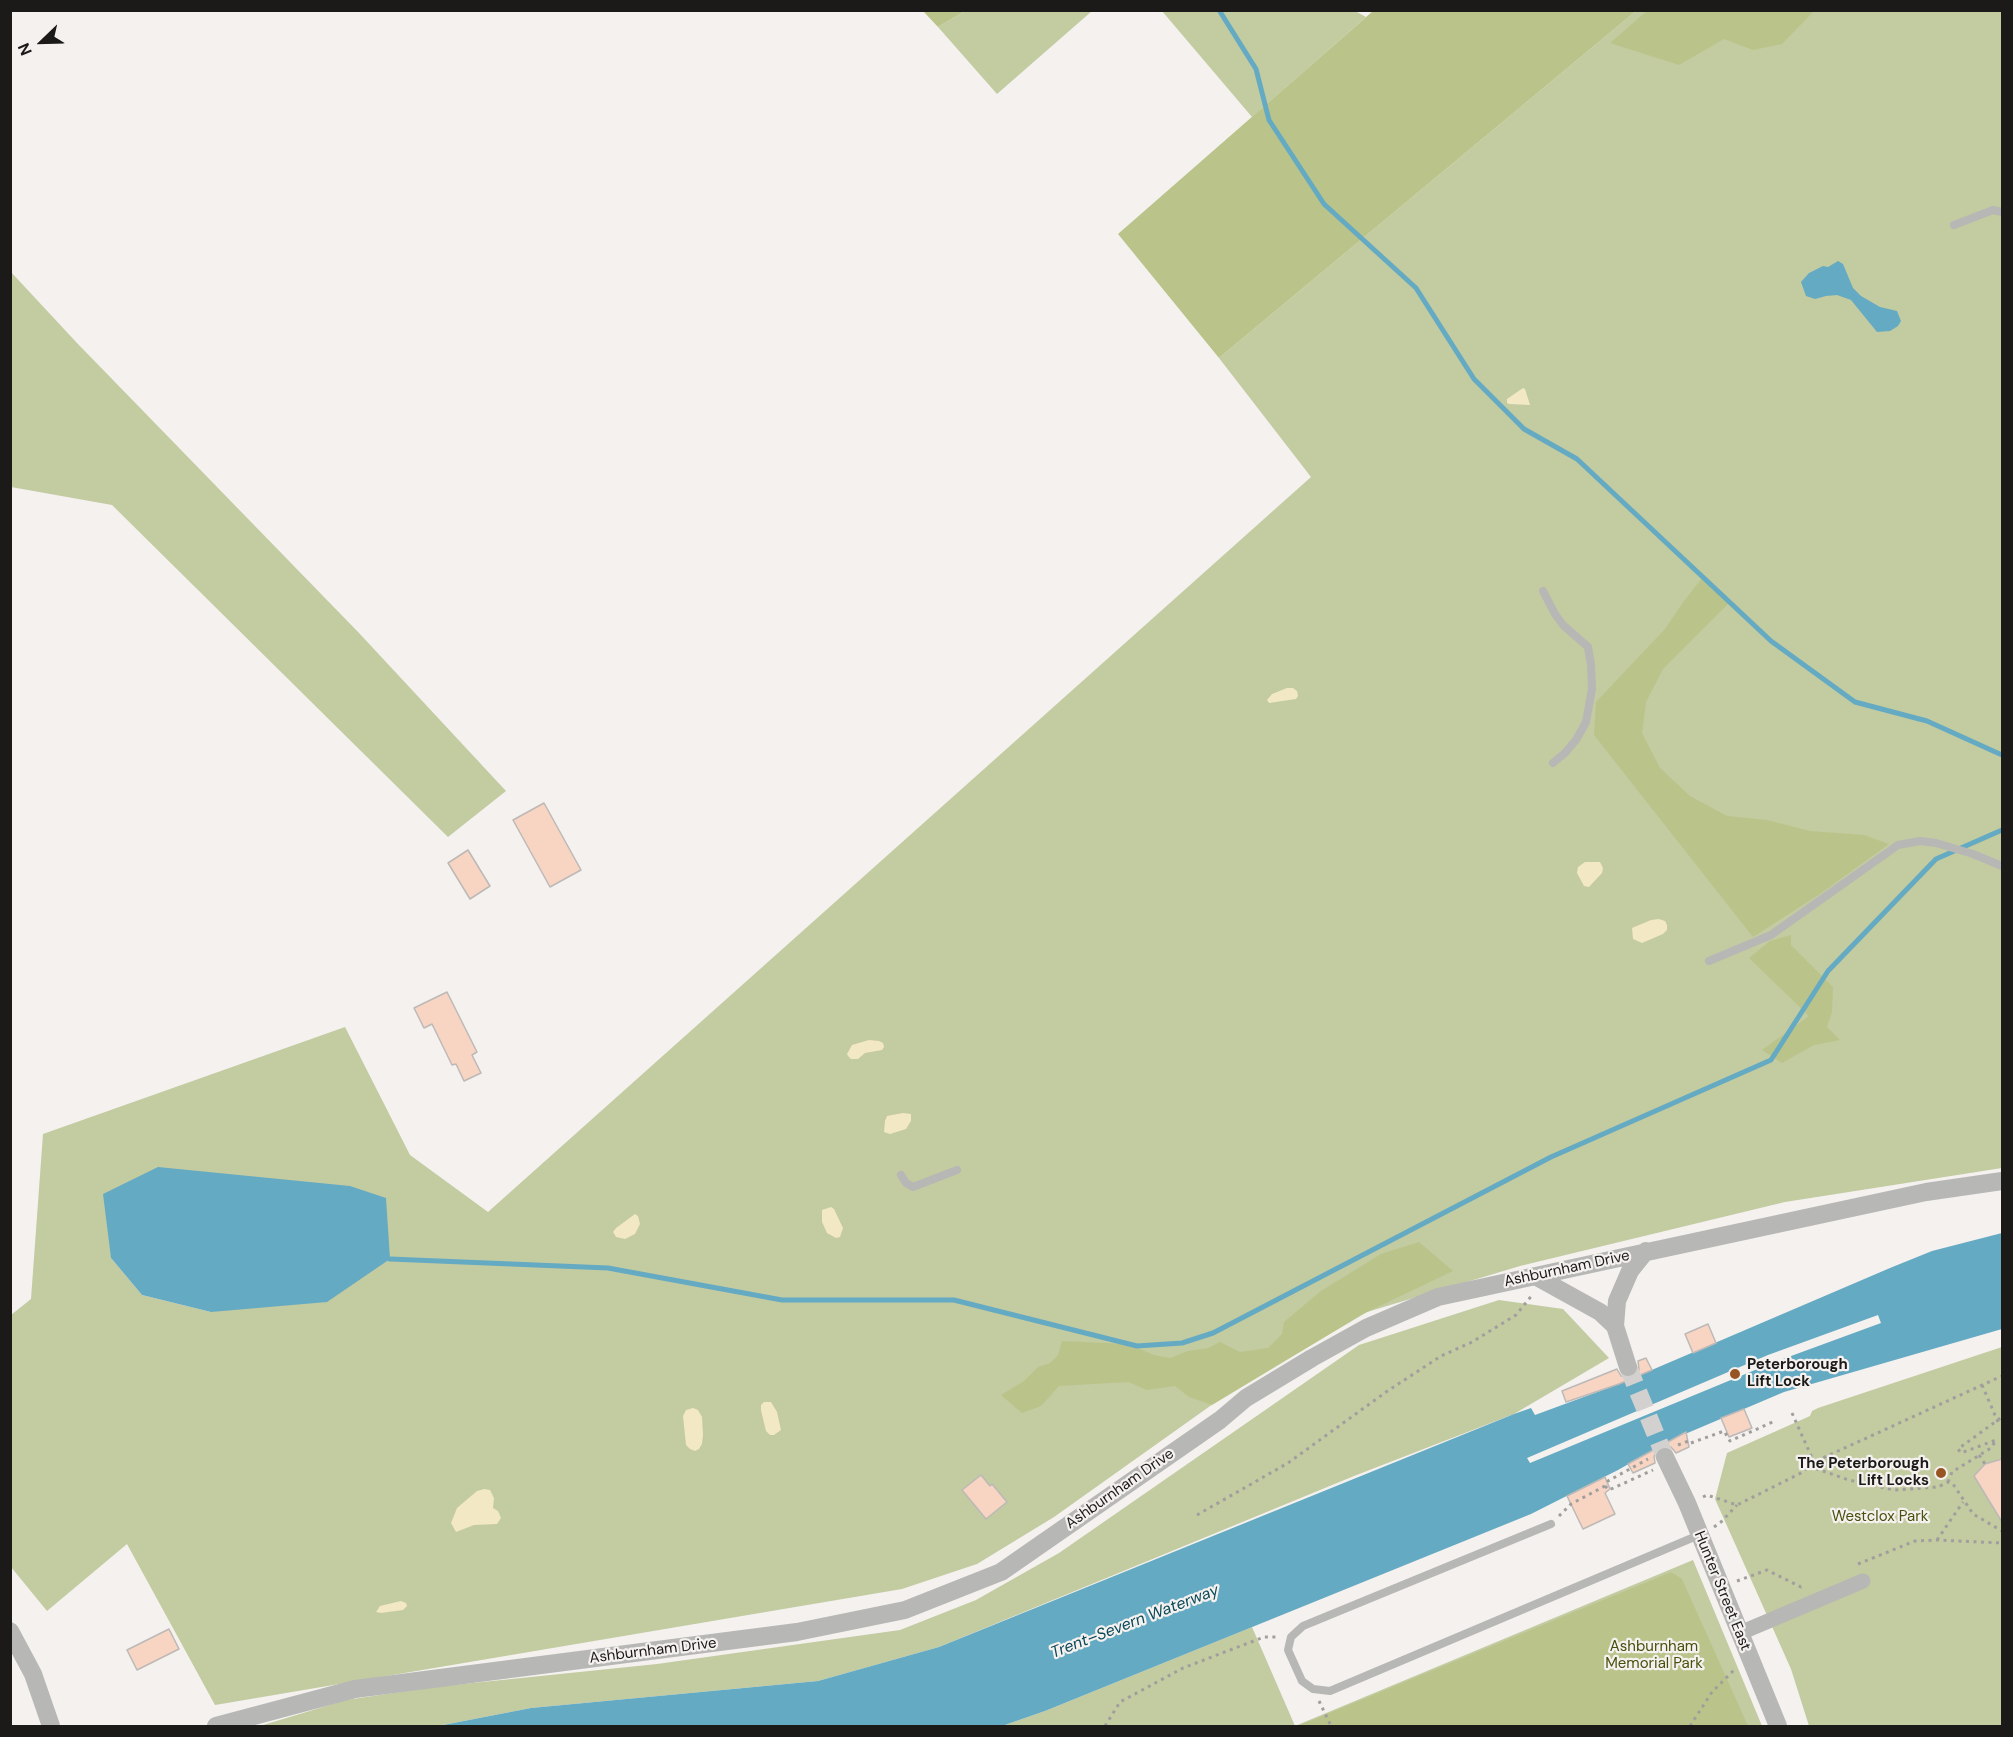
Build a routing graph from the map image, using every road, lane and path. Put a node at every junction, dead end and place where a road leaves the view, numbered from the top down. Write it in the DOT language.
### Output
graph roads {
  1 [pos="2002,212"];
  2 [pos="1953,225"];
  3 [pos="1543,591"];
  4 [pos="1553,763"];
  5 [pos="2002,866"];
  6 [pos="1709,961"];
  7 [pos="957,1170"];
  8 [pos="901,1175"];
  9 [pos="2002,1181"];
  10 [pos="1646,1251"];
  11 [pos="1539,1279"];
  12 [pos="1615,1326"];
  13 [pos="1628,1366"];
  14 [pos="2002,1376"];
  15 [pos="1982,1385"];
  16 [pos="1792,1413"];
  17 [pos="2002,1418"];
  18 [pos="1775,1421"];
  19 [pos="1998,1422"];
  20 [pos="1979,1455"];
  21 [pos="1664,1457"];
  22 [pos="1814,1462"];
  23 [pos="1985,1464"];
  24 [pos="1948,1482"];
  25 [pos="1605,1486"];
  26 [pos="1963,1502"];
  27 [pos="1687,1503"];
  28 [pos="1737,1505"];
  29 [pos="1197,1515"];
  30 [pos="1551,1524"];
  31 [pos="2002,1531"];
  32 [pos="1699,1535"];
  33 [pos="1937,1540"];
  34 [pos="2002,1543"];
  35 [pos="1855,1566"];
  36 [pos="1863,1581"];
  37 [pos="1812,1585"];
  38 [pos="1721,1588"];
  39 [pos="10,1631"];
  40 [pos="1740,1633"];
  41 [pos="1292,1637"];
  42 [pos="1749,1655"];
  43 [pos="1313,1689"];
  44 [pos="51,1726"];
  45 [pos="216,1726"];
  46 [pos="1105,1726"];
  47 [pos="1330,1726"];
  48 [pos="1690,1726"];
  49 [pos="1778,1726"];
  1 -- 2 [label="lane"];
  3 -- 4 [label="lane"];
  5 -- 6 [label="lane"];
  7 -- 8 [label="lane"];
  9 -- 10 [label="street, Ashburnham Drive"];
  10 -- 11 [label="street, Ashburnham Drive"];
  10 -- 12 [label="street"];
  11 -- 12 [label="street"];
  11 -- 29 [label="path"];
  11 -- 45 [label="street, Ashburnham Drive"];
  12 -- 13 [label="street"];
  14 -- 15 [label="path"];
  15 -- 19 [label="path"];
  15 -- 22 [label="path"];
  16 -- 22 [label="path"];
  17 -- 19 [label="path"];
  18 -- 21 [label="path"];
  19 -- 20 [label="path"];
  20 -- 23 [label="path"];
  20 -- 24 [label="path"];
  21 -- 25 [label="path"];
  21 -- 25 [label="path"];
  21 -- 27 [label="street, Hunter Street East"];
  22 -- 24 [label="path"];
  22 -- 28 [label="path"];
  24 -- 26 [label="path"];
  25 -- 30 [label="path"];
  26 -- 31 [label="path"];
  26 -- 33 [label="path"];
  27 -- 28 [label="path"];
  27 -- 32 [label="street, Hunter Street East"];
  28 -- 32 [label="path"];
  30 -- 41 [label="lane"];
  32 -- 38 [label="street, Hunter Street East"];
  32 -- 43 [label="lane"];
  33 -- 34 [label="path"];
  33 -- 35 [label="path"];
  36 -- 40 [label="street"];
  37 -- 38 [label="path"];
  38 -- 40 [label="street, Hunter Street East"];
  39 -- 44 [label="street"];
  40 -- 42 [label="street, Hunter Street East"];
  41 -- 43 [label="lane"];
  41 -- 46 [label="path"];
  42 -- 48 [label="path"];
  42 -- 49 [label="street, Hunter Street East"];
  43 -- 47 [label="path"];
}
